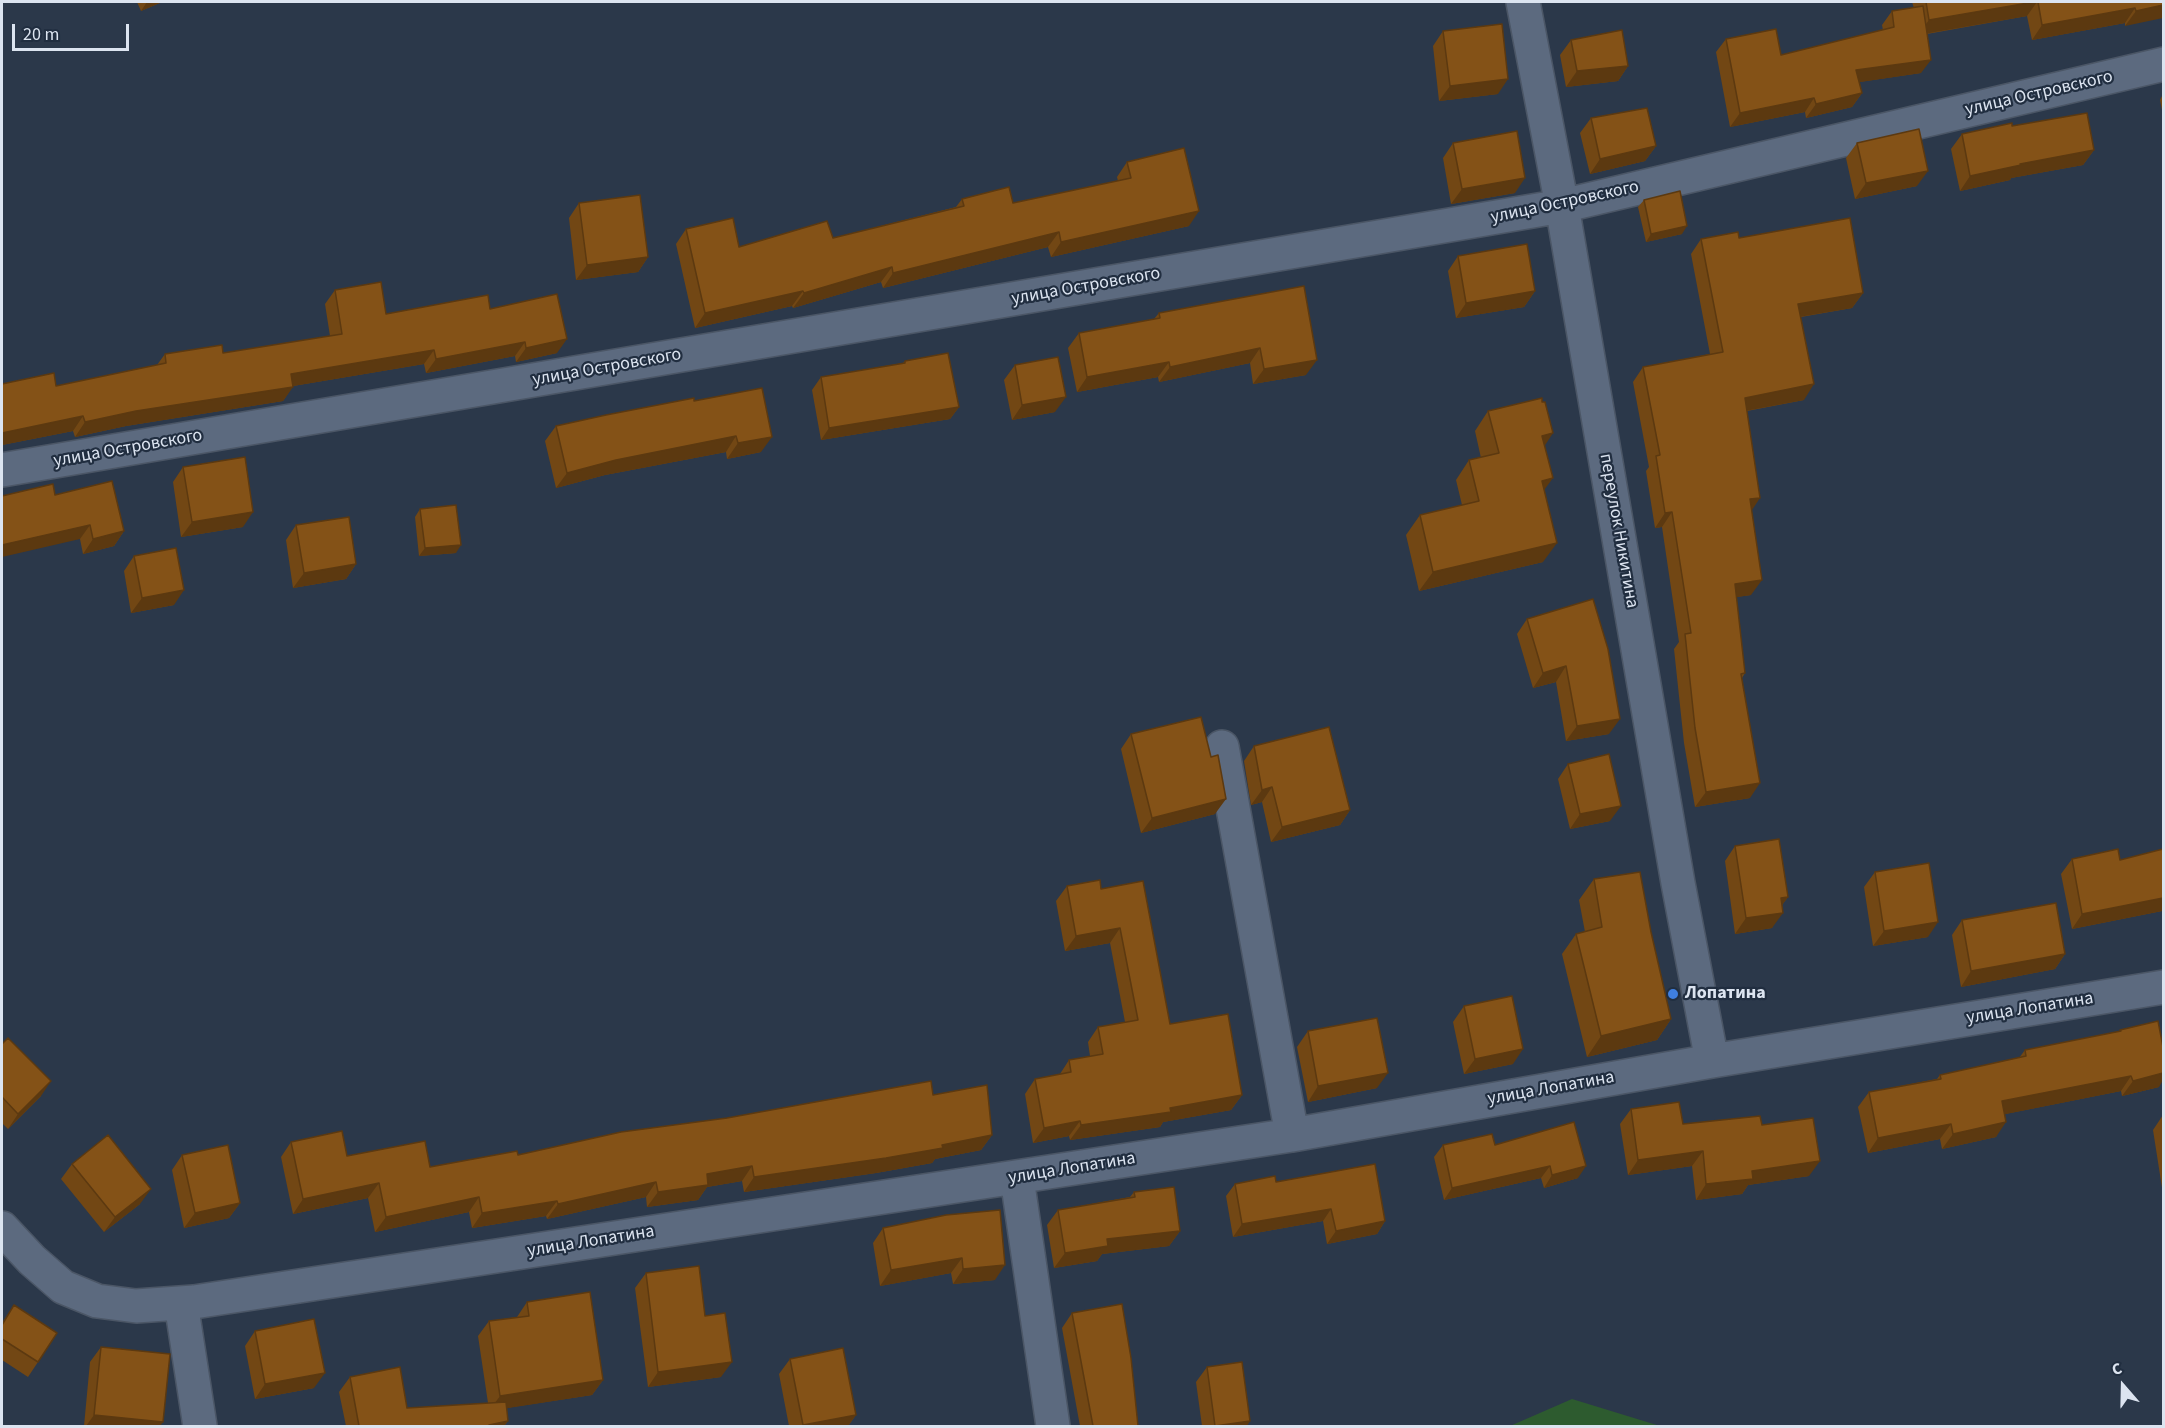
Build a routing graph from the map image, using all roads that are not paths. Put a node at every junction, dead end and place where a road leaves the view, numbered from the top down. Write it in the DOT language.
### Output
graph roads {
  1 [pos="1522,2"];
  2 [pos="2163,64"];
  3 [pos="1562,206"];
  4 [pos="2,470"];
  5 [pos="1222,747"];
  6 [pos="2163,987"];
  7 [pos="1712,1061"];
  8 [pos="1292,1135"];
  9 [pos="1017,1178"];
  10 [pos="2,1228"];
  11 [pos="181,1303"];
  12 [pos="200,1426"];
  13 [pos="1053,1426"];
  1 -- 3 [label="street, переулок Никитина"];
  2 -- 3 [label="street, улица Островского"];
  3 -- 4 [label="street, улица Островского"];
  3 -- 7 [label="street, переулок Никитина"];
  5 -- 8 [label="street"];
  6 -- 7 [label="street, улица Лопатина"];
  7 -- 8 [label="street, улица Лопатина"];
  8 -- 9 [label="street, улица Лопатина"];
  9 -- 11 [label="street, улица Лопатина"];
  9 -- 13 [label="street"];
  10 -- 11 [label="street, улица Лопатина"];
  11 -- 12 [label="street"];
}
